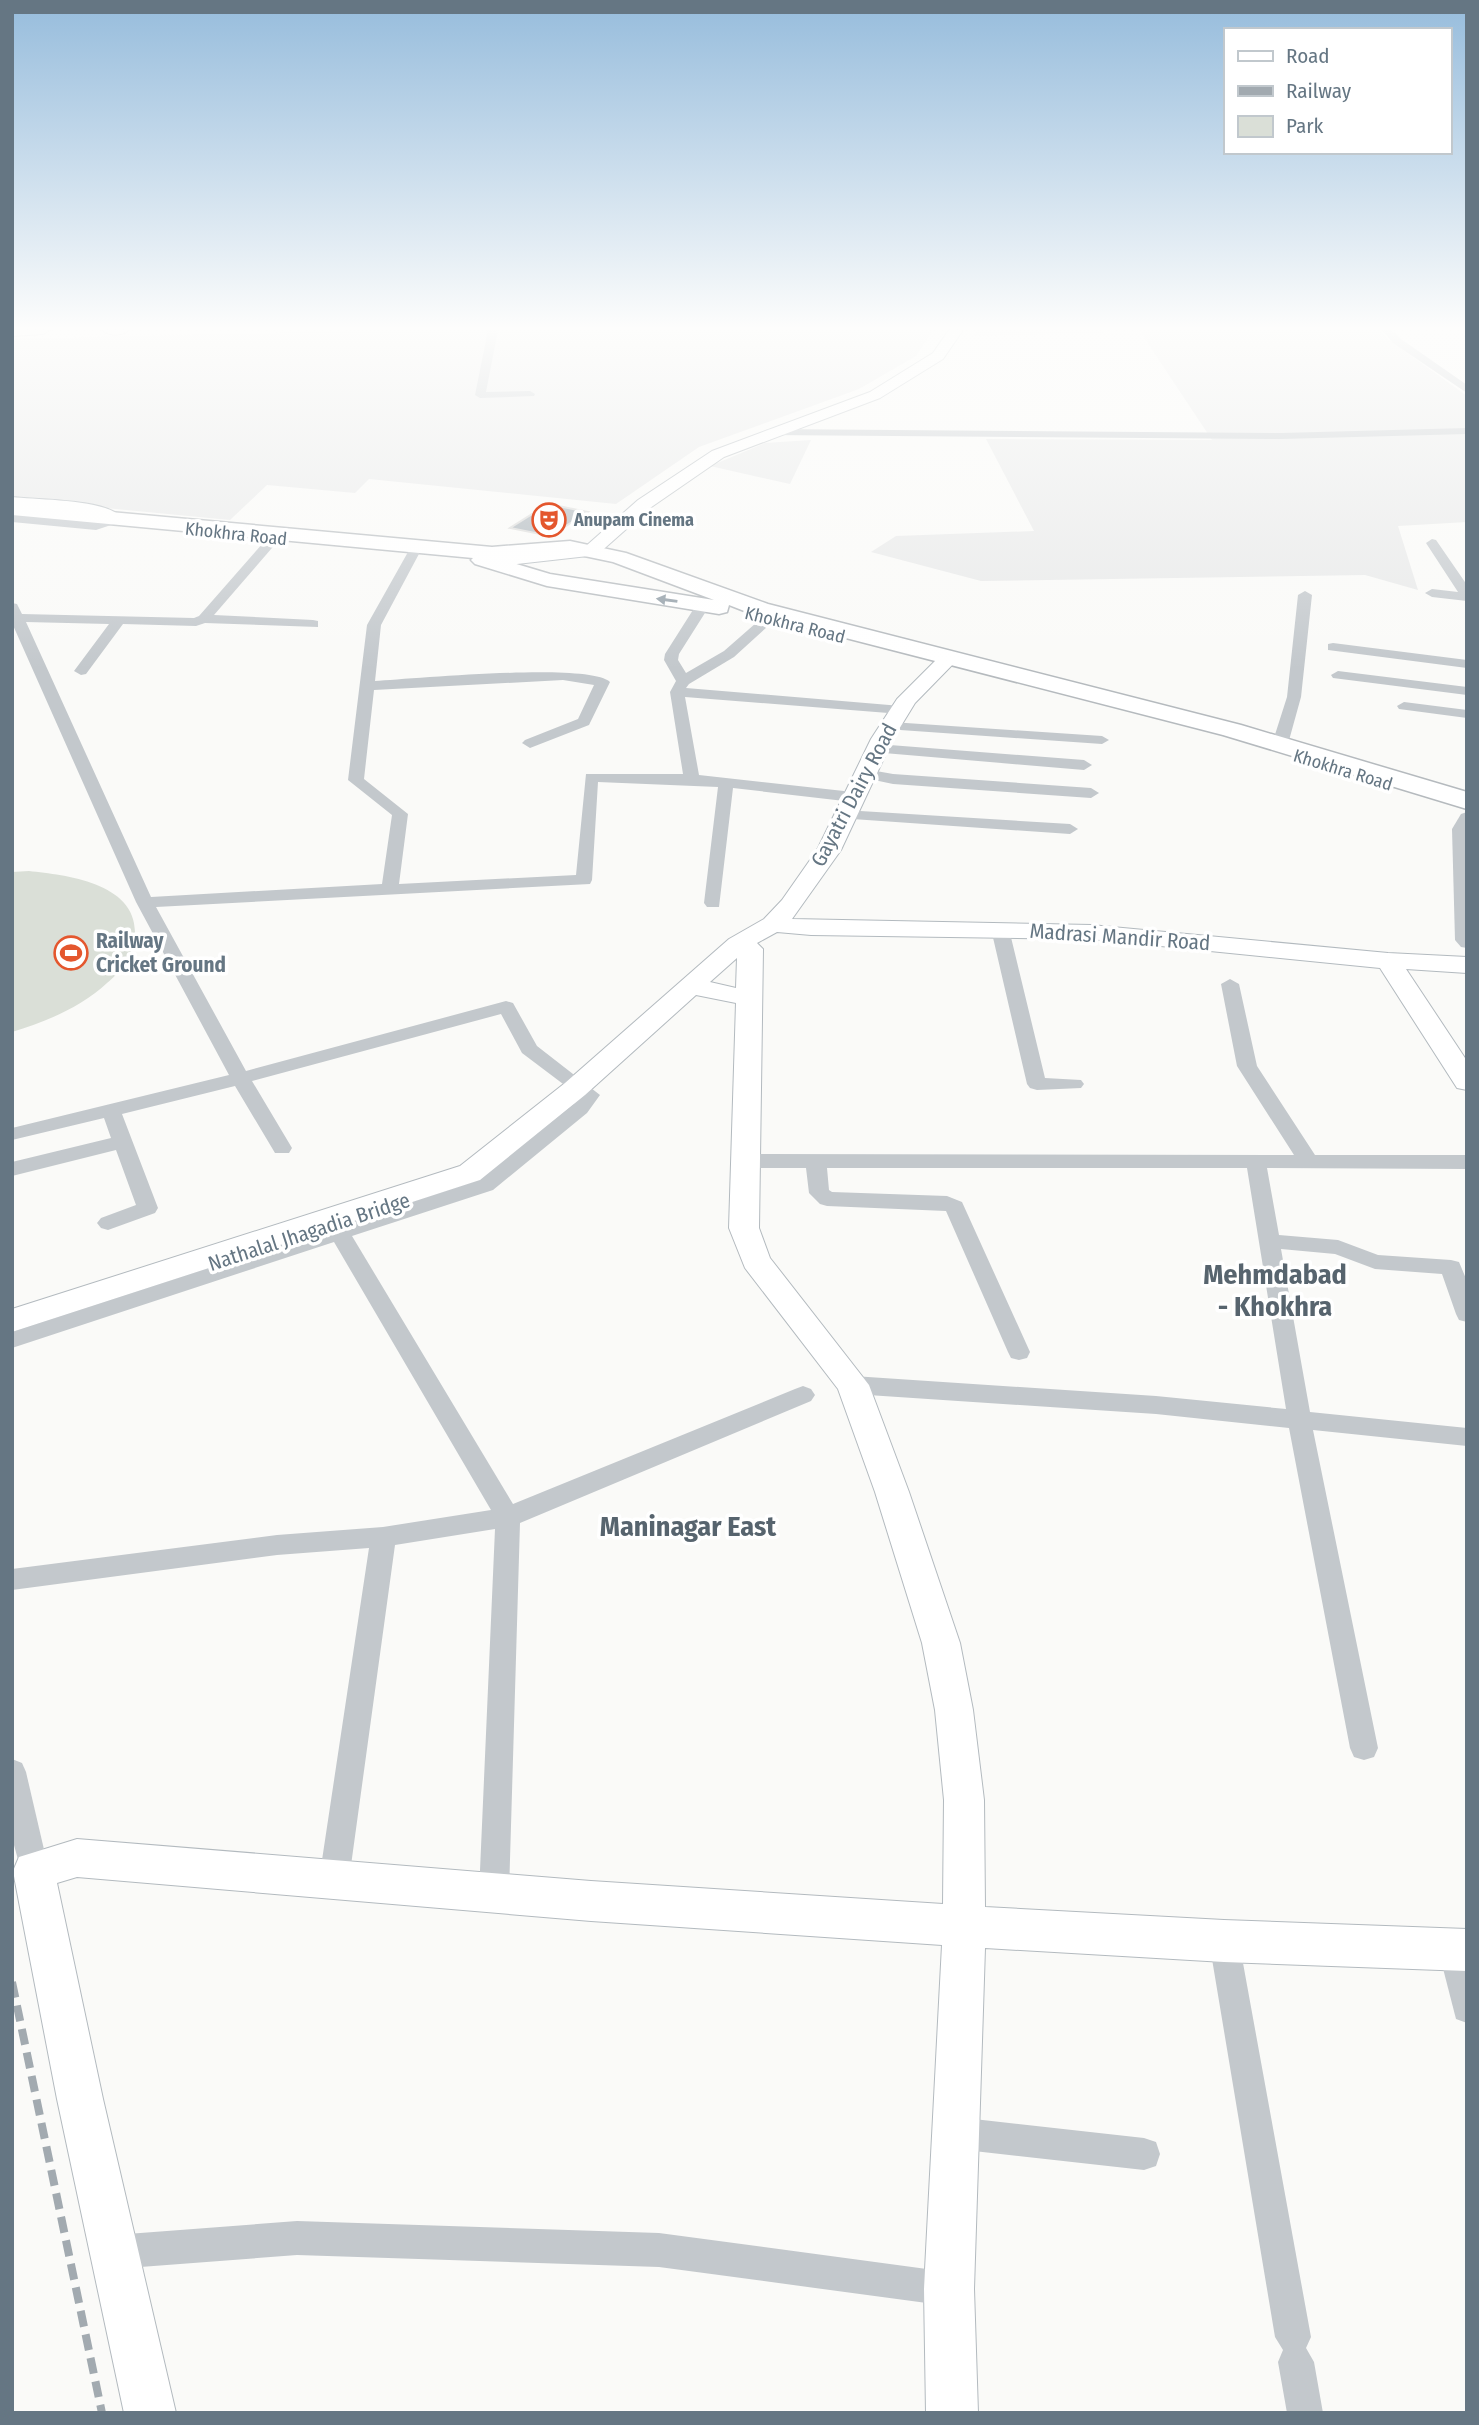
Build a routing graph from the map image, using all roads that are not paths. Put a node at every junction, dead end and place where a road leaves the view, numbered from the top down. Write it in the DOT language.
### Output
graph roads {
  1 [pos="738,443"];
  2 [pos="745,443"];
  3 [pos="12,502"];
  4 [pos="12,513"];
  5 [pos="109,519"];
  6 [pos="608,536"];
  7 [pos="274,538"];
  8 [pos="1432,543"];
  9 [pos="580,549"];
  10 [pos="414,552"];
  11 [pos="619,557"];
  12 [pos="491,558"];
  13 [pos="1432,593"];
  14 [pos="1305,595"];
  15 [pos="1467,596"];
  16 [pos="718,604"];
  17 [pos="15,612"];
  18 [pos="770,618"];
  19 [pos="204,619"];
  20 [pos="118,622"];
  21 [pos="313,624"];
  22 [pos="1333,648"];
  23 [pos="946,661"];
  24 [pos="1467,664"];
  25 [pos="81,671"];
  26 [pos="1338,675"];
  27 [pos="365,686"];
  28 [pos="680,687"];
  29 [pos="1467,691"];
  30 [pos="1404,706"];
  31 [pos="1467,714"];
  32 [pos="896,718"];
  33 [pos="1102,740"];
  34 [pos="530,743"];
  35 [pos="1280,744"];
  36 [pos="877,749"];
  37 [pos="1084,765"];
  38 [pos="865,774"];
  39 [pos="692,779"];
  40 [pos="726,783"];
  41 [pos="1091,793"];
  42 [pos="1467,802"];
  43 [pos="849,806"];
  44 [pos="1467,809"];
  45 [pos="1467,817"];
  46 [pos="1070,829"];
  47 [pos="390,889"];
  48 [pos="145,902"];
  49 [pos="713,903"];
  50 [pos="1000,929"];
  51 [pos="761,936"];
  52 [pos="1467,943"];
  53 [pos="1388,961"];
  54 [pos="1467,965"];
  55 [pos="1230,984"];
  56 [pos="704,989"];
  57 [pos="749,998"];
  58 [pos="241,1079"];
  59 [pos="1467,1082"];
  60 [pos="1074,1084"];
  61 [pos="581,1089"];
  62 [pos="111,1111"];
  63 [pos="12,1134"];
  64 [pos="123,1142"];
  65 [pos="282,1148"];
  66 [pos="745,1161"];
  67 [pos="816,1161"];
  68 [pos="1256,1162"];
  69 [pos="1309,1162"];
  70 [pos="1467,1162"];
  71 [pos="12,1169"];
  72 [pos="108,1223"];
  73 [pos="339,1232"];
  74 [pos="1269,1241"];
  75 [pos="1467,1314"];
  76 [pos="12,1321"];
  77 [pos="12,1329"];
  78 [pos="12,1340"];
  79 [pos="1019,1352"];
  80 [pos="853,1385"];
  81 [pos="803,1395"];
  82 [pos="1299,1419"];
  83 [pos="1467,1437"];
  84 [pos="509,1517"];
  85 [pos="383,1537"];
  86 [pos="12,1580"];
  87 [pos="1364,1748"];
  88 [pos="12,1772"];
  89 [pos="33,1871"];
  90 [pos="334,1880"];
  91 [pos="494,1893"];
  92 [pos="964,1926"];
  93 [pos="1224,1941"];
  94 [pos="1460,1950"];
  95 [pos="1467,2008"];
  96 [pos="956,2133"];
  97 [pos="1144,2154"];
  98 [pos="114,2252"];
  99 [pos="949,2289"];
  100 [pos="150,2413"];
  101 [pos="952,2413"];
  102 [pos="1305,2413"];
  1 -- 9 [label="street"];
  2 -- 6 [label="street"];
  3 -- 5 [label="street"];
  4 -- 5 [label="main road"];
  5 -- 7 [label="main road, Khokhra Road"];
  5 -- 12 [label="main road, Khokhra Road"];
  6 -- 9 [label="street"];
  6 -- 11 [label="street"];
  7 -- 10 [label="main road, Khokhra Road"];
  7 -- 19 [label="street"];
  8 -- 15 [label="street"];
  9 -- 11 [label="main road, Khokhra Road"];
  9 -- 12 [label="main road, Khokhra Road"];
  10 -- 12 [label="main road, Khokhra Road"];
  10 -- 27 [label="street"];
  11 -- 16 [label="main road, Khokhra Road"];
  16 -- 12 [label="main road, Khokhra Road, one-way"];
  13 -- 15 [label="street"];
  14 -- 35 [label="street"];
  16 -- 18 [label="main road, Khokhra Road"];
  16 -- 23 [label="main road, Khokhra Road"];
  16 -- 28 [label="street"];
  17 -- 20 [label="street"];
  17 -- 48 [label="street"];
  18 -- 23 [label="main road, Khokhra Road"];
  18 -- 28 [label="street"];
  19 -- 20 [label="street"];
  19 -- 21 [label="street"];
  20 -- 25 [label="street"];
  22 -- 24 [label="street"];
  23 -- 32 [label="street, Gayatri Dairy Road"];
  23 -- 35 [label="main road, Khokhra Road"];
  23 -- 44 [label="main road, Khokhra Road"];
  26 -- 29 [label="street"];
  27 -- 34 [label="street"];
  27 -- 47 [label="street"];
  28 -- 32 [label="street"];
  28 -- 39 [label="street"];
  30 -- 31 [label="street"];
  32 -- 33 [label="street"];
  32 -- 36 [label="street, Gayatri Dairy Road"];
  35 -- 42 [label="main road, Khokhra Road"];
  36 -- 37 [label="street"];
  36 -- 38 [label="street, Gayatri Dairy Road"];
  38 -- 41 [label="street"];
  38 -- 43 [label="street, Gayatri Dairy Road"];
  39 -- 40 [label="street"];
  39 -- 47 [label="street"];
  40 -- 43 [label="street"];
  40 -- 49 [label="street"];
  43 -- 46 [label="street"];
  43 -- 51 [label="street, Gayatri Dairy Road"];
  45 -- 52 [label="street"];
  47 -- 48 [label="street"];
  48 -- 58 [label="street"];
  50 -- 51 [label="street, Madrasi Mandir Road"];
  50 -- 53 [label="street, Madrasi Mandir Road"];
  50 -- 60 [label="street"];
  51 -- 56 [label="street"];
  51 -- 57 [label="street"];
  51 -- 61 [label="street, Gayatri Dairy Road"];
  53 -- 54 [label="street, Madrasi Mandir Road"];
  53 -- 59 [label="street"];
  55 -- 69 [label="street"];
  56 -- 57 [label="street"];
  56 -- 61 [label="street"];
  57 -- 66 [label="street"];
  58 -- 61 [label="street"];
  58 -- 62 [label="street"];
  58 -- 65 [label="street"];
  61 -- 73 [label="street"];
  61 -- 76 [label="street, Nathalal Jhagadia Bridge"];
  61 -- 77 [label="street, Nathalal Jhagadia Bridge"];
  62 -- 63 [label="street"];
  62 -- 64 [label="street"];
  64 -- 71 [label="street"];
  64 -- 72 [label="street"];
  66 -- 67 [label="street"];
  66 -- 80 [label="street"];
  67 -- 68 [label="street"];
  67 -- 79 [label="street"];
  68 -- 69 [label="street"];
  68 -- 74 [label="street"];
  69 -- 70 [label="street"];
  73 -- 78 [label="street"];
  73 -- 84 [label="street"];
  74 -- 75 [label="street"];
  74 -- 82 [label="street"];
  80 -- 82 [label="street"];
  80 -- 92 [label="street"];
  81 -- 84 [label="street"];
  82 -- 83 [label="street"];
  82 -- 87 [label="street"];
  84 -- 85 [label="street"];
  84 -- 91 [label="street"];
  85 -- 86 [label="street"];
  85 -- 90 [label="street"];
  88 -- 89 [label="street"];
  89 -- 90 [label="street"];
  89 -- 98 [label="street"];
  90 -- 91 [label="street"];
  91 -- 92 [label="street"];
  92 -- 93 [label="street"];
  92 -- 96 [label="street"];
  93 -- 94 [label="street"];
  93 -- 102 [label="street"];
  94 -- 95 [label="street"];
  96 -- 97 [label="street"];
  96 -- 99 [label="street"];
  98 -- 99 [label="street"];
  98 -- 100 [label="street"];
  99 -- 101 [label="street"];
}
